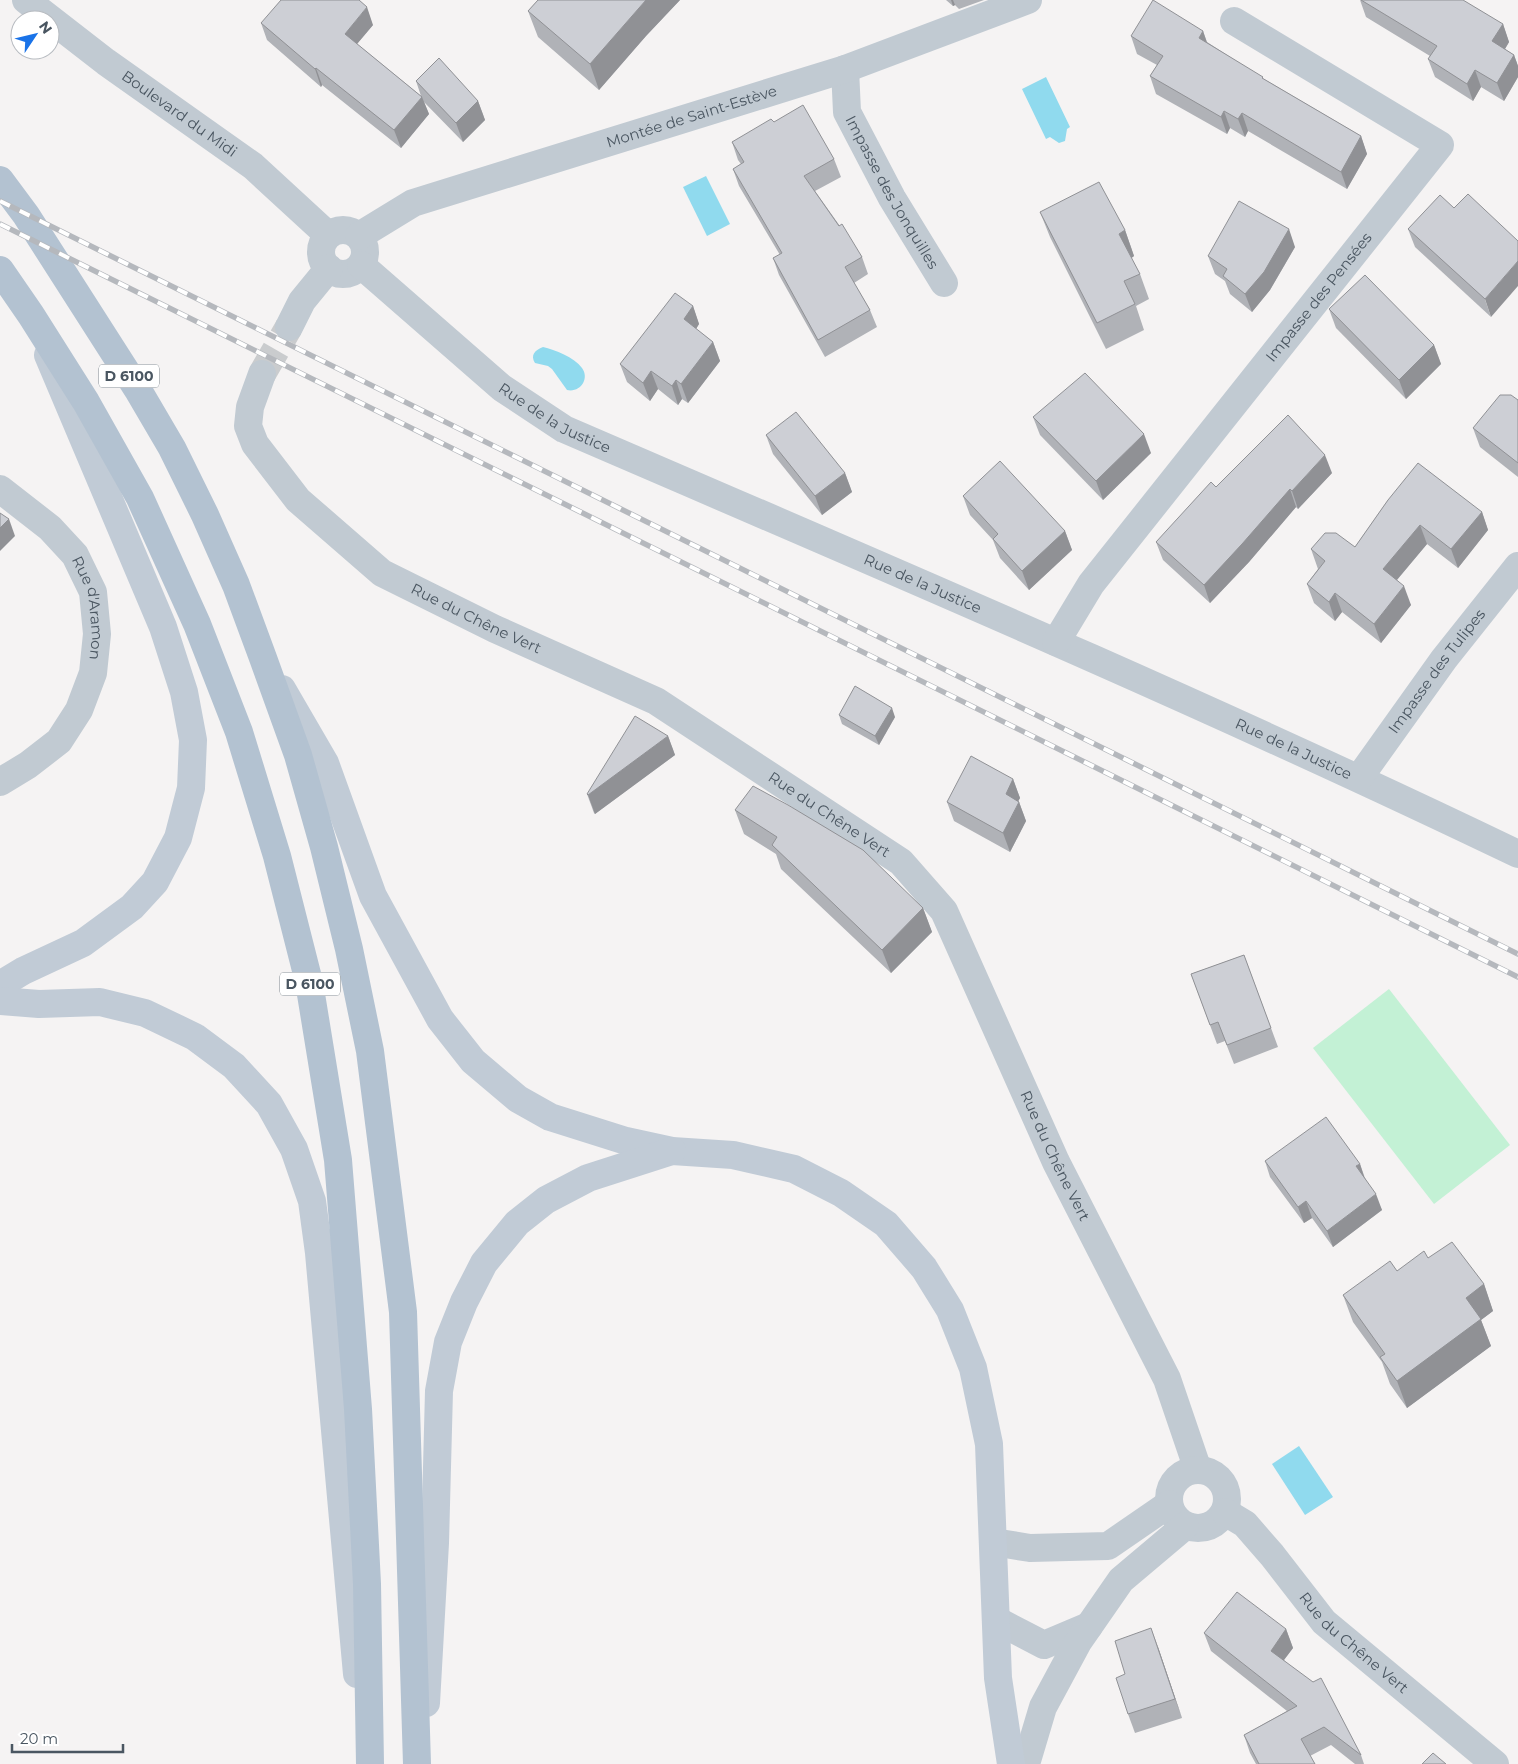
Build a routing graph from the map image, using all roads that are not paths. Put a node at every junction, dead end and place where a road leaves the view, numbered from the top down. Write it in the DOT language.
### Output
graph roads {
  1 [pos="26,0"];
  2 [pos="1028,0"];
  3 [pos="1234,21"];
  4 [pos="845,69"];
  5 [pos="0,180"];
  6 [pos="328,236"];
  7 [pos="359,236"];
  8 [pos="361,265"];
  9 [pos="329,268"];
  10 [pos="0,270"];
  11 [pos="944,283"];
  12 [pos="31,315"];
  13 [pos="288,327"];
  14 [pos="262,374"];
  15 [pos="0,489"];
  16 [pos="1518,566"];
  17 [pos="1056,642"];
  18 [pos="263,658"];
  19 [pos="1359,778"];
  20 [pos="0,782"];
  21 [pos="1518,854"];
  22 [pos="0,985"];
  23 [pos="0,1001"];
  24 [pos="672,1151"];
  25 [pos="1198,1470"];
  26 [pos="1169,1504"];
  27 [pos="1225,1512"];
  28 [pos="1185,1526"];
  29 [pos="993,1542"];
  30 [pos="996,1620"];
  31 [pos="1089,1626"];
  32 [pos="366,1764"];
  33 [pos="370,1764"];
  34 [pos="417,1764"];
  35 [pos="422,1764"];
  36 [pos="1011,1764"];
  37 [pos="1026,1764"];
  38 [pos="1495,1764"];
  1 -- 6 [label="street, Boulevard du Midi"];
  2 -- 4 [label="street, Montée de Saint-Estève"];
  3 -- 17 [label="street, Impasse des Pensées"];
  4 -- 7 [label="street, Montée de Saint-Estève"];
  4 -- 11 [label="street, Impasse des Jonquilles"];
  5 -- 18 [label="main road, D 6100"];
  6 -- 7 [label="street"];
  6 -- 9 [label="street"];
  7 -- 8 [label="street"];
  8 -- 9 [label="street"];
  8 -- 17 [label="street, Rue de la Justice"];
  9 -- 13 [label="street"];
  10 -- 12 [label="main road, D 6100"];
  12 -- 22 [label="main road"];
  12 -- 33 [label="main road, D 6100"];
  14 -- 25 [label="street, Rue du Chêne Vert"];
  15 -- 20 [label="street, Rue d'Aramon"];
  16 -- 19 [label="street, Impasse des Tulipes"];
  17 -- 19 [label="street, Rue de la Justice"];
  18 -- 24 [label="main road"];
  18 -- 34 [label="main road, D 6100"];
  19 -- 21 [label="street, Rue de la Justice"];
  23 -- 32 [label="main road"];
  24 -- 29 [label="main road"];
  24 -- 35 [label="main road"];
  25 -- 26 [label="street"];
  25 -- 27 [label="street"];
  26 -- 28 [label="street"];
  26 -- 29 [label="street"];
  27 -- 28 [label="street"];
  27 -- 38 [label="street, Rue du Chêne Vert"];
  28 -- 31 [label="street"];
  29 -- 30 [label="main road"];
  30 -- 31 [label="street"];
  30 -- 36 [label="main road"];
  31 -- 37 [label="street"];
}
